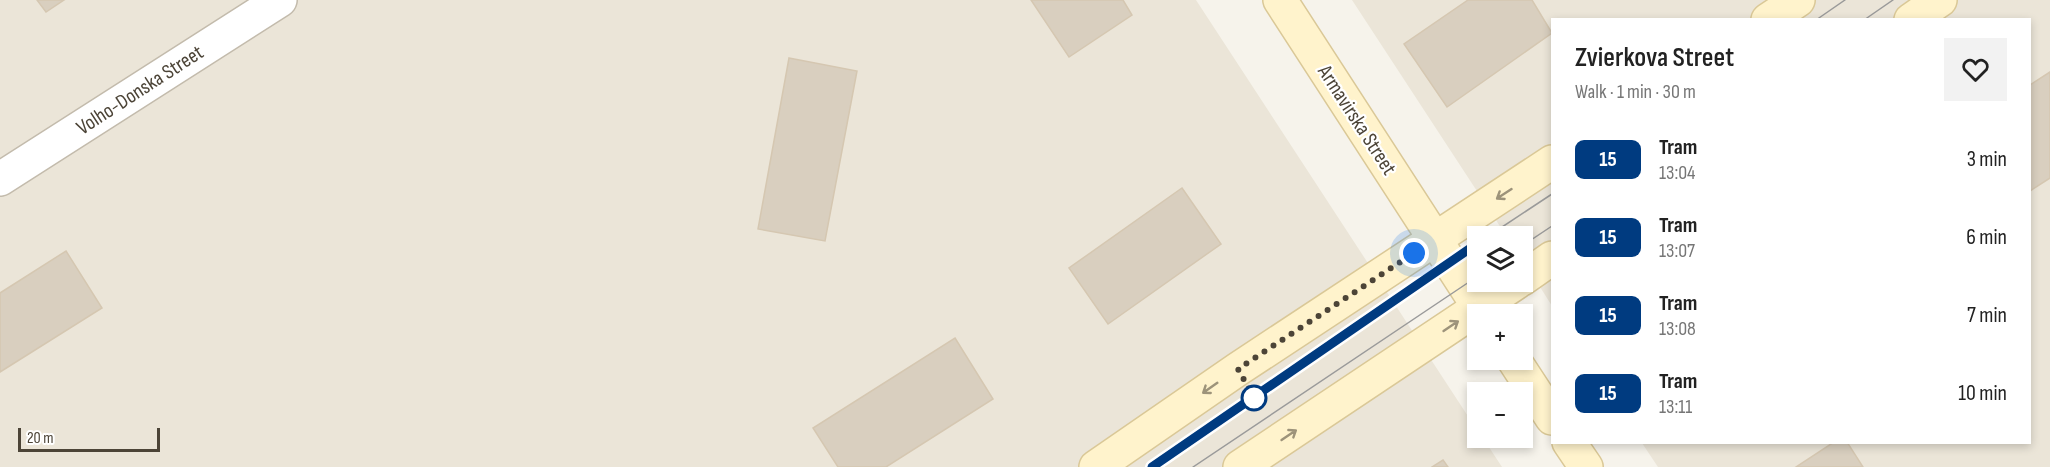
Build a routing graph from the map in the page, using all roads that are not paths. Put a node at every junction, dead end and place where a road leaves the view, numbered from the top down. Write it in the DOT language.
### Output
graph roads {
  1 [pos="280,0"];
  2 [pos="1280,0"];
  3 [pos="1798,0"];
  4 [pos="1940,0"];
  5 [pos="1771,18"];
  6 [pos="1914,18"];
  7 [pos="1551,163"];
  8 [pos="0,179"];
  9 [pos="1434,240"];
  10 [pos="1551,259"];
  11 [pos="1533,271"];
  12 [pos="1505,292"];
  13 [pos="1476,304"];
  14 [pos="1490,304"];
  15 [pos="1467,320"];
  16 [pos="1521,370"];
  17 [pos="1551,416"];
  18 [pos="1570,444"];
  19 [pos="1096,467"];
  20 [pos="1240,467"];
  21 [pos="1586,467"];
  1 -- 8 [label="street, Volho-Donska Street"];
  2 -- 9 [label="main road, Armavirska Street"];
  3 -- 5 [label="main road"];
  4 -- 6 [label="main road"];
  7 -- 9 [label="main road, one-way"];
  9 -- 13 [label="main road, Armavirska Street"];
  9 -- 19 [label="main road, one-way"];
  10 -- 11 [label="main road"];
  12 -- 14 [label="main road"];
  20 -- 15 [label="main road, one-way"];
  16 -- 17 [label="main road"];
  18 -- 21 [label="main road"];
}
